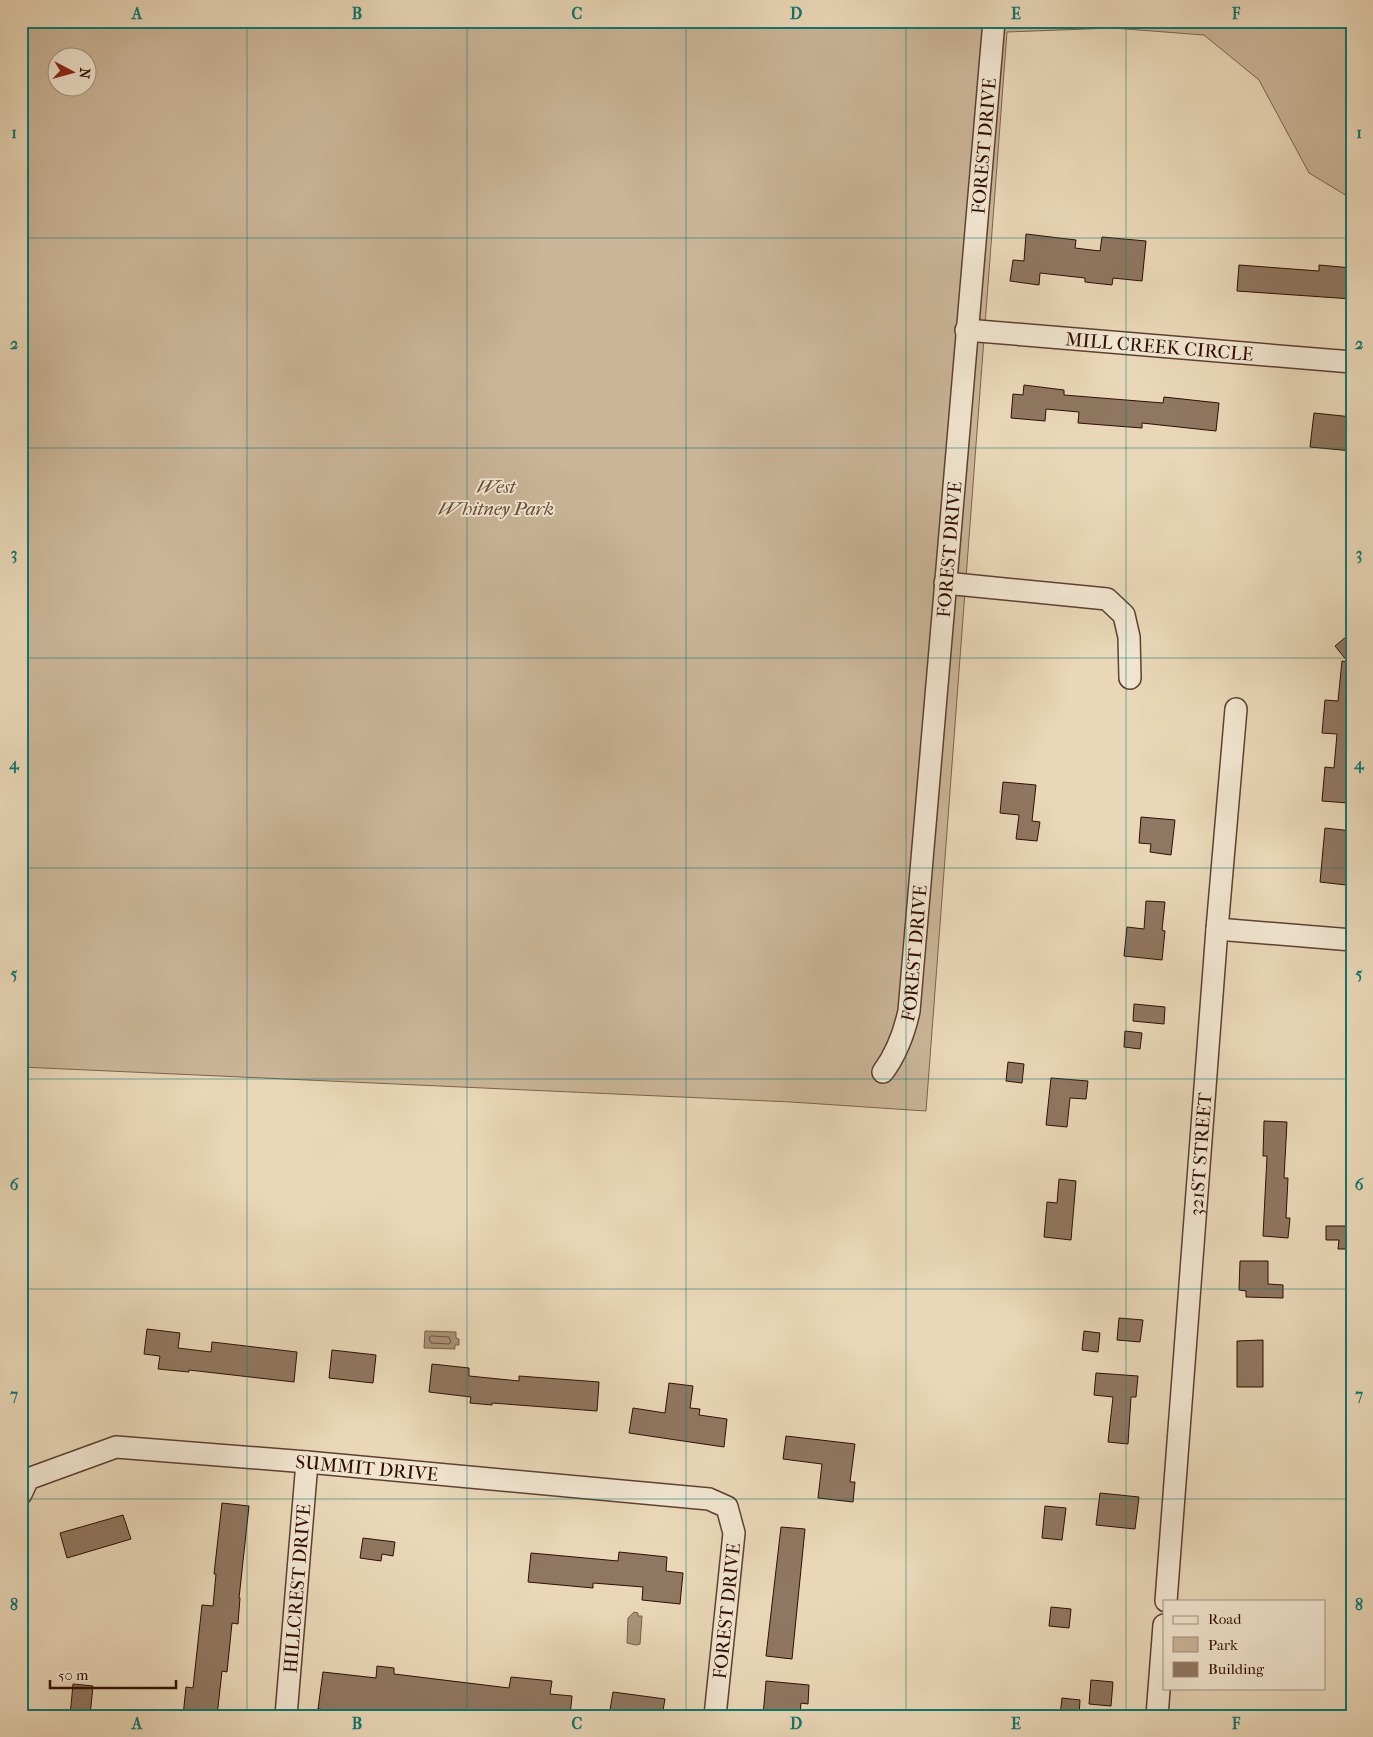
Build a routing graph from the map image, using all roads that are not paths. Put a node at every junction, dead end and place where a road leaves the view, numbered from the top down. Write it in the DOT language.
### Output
graph roads {
  1 [pos="994,21"];
  2 [pos="966,330"];
  3 [pos="1352,362"];
  4 [pos="945,583"];
  5 [pos="1130,678"];
  6 [pos="1236,709"];
  7 [pos="1217,929"];
  8 [pos="1352,940"];
  9 [pos="883,1072"];
  10 [pos="307,1462"];
  11 [pos="21,1494"];
  12 [pos="727,1507"];
  13 [pos="1166,1600"];
  14 [pos="1163,1638"];
  15 [pos="286,1716"];
  16 [pos="715,1716"];
  17 [pos="1157,1716"];
  1 -- 2 [label="street, FOREST DRIVE"];
  2 -- 3 [label="street, MILL CREEK CIRCLE"];
  2 -- 4 [label="street, FOREST DRIVE"];
  4 -- 5 [label="street"];
  4 -- 9 [label="street, FOREST DRIVE"];
  6 -- 7 [label="street, 321ST STREET"];
  7 -- 8 [label="street"];
  7 -- 13 [label="street, 321ST STREET"];
  10 -- 11 [label="street, SUMMIT DRIVE"];
  10 -- 12 [label="street, SUMMIT DRIVE"];
  10 -- 15 [label="street, HILLCREST DRIVE"];
  12 -- 16 [label="street, FOREST DRIVE"];
  14 -- 17 [label="street"];
}
